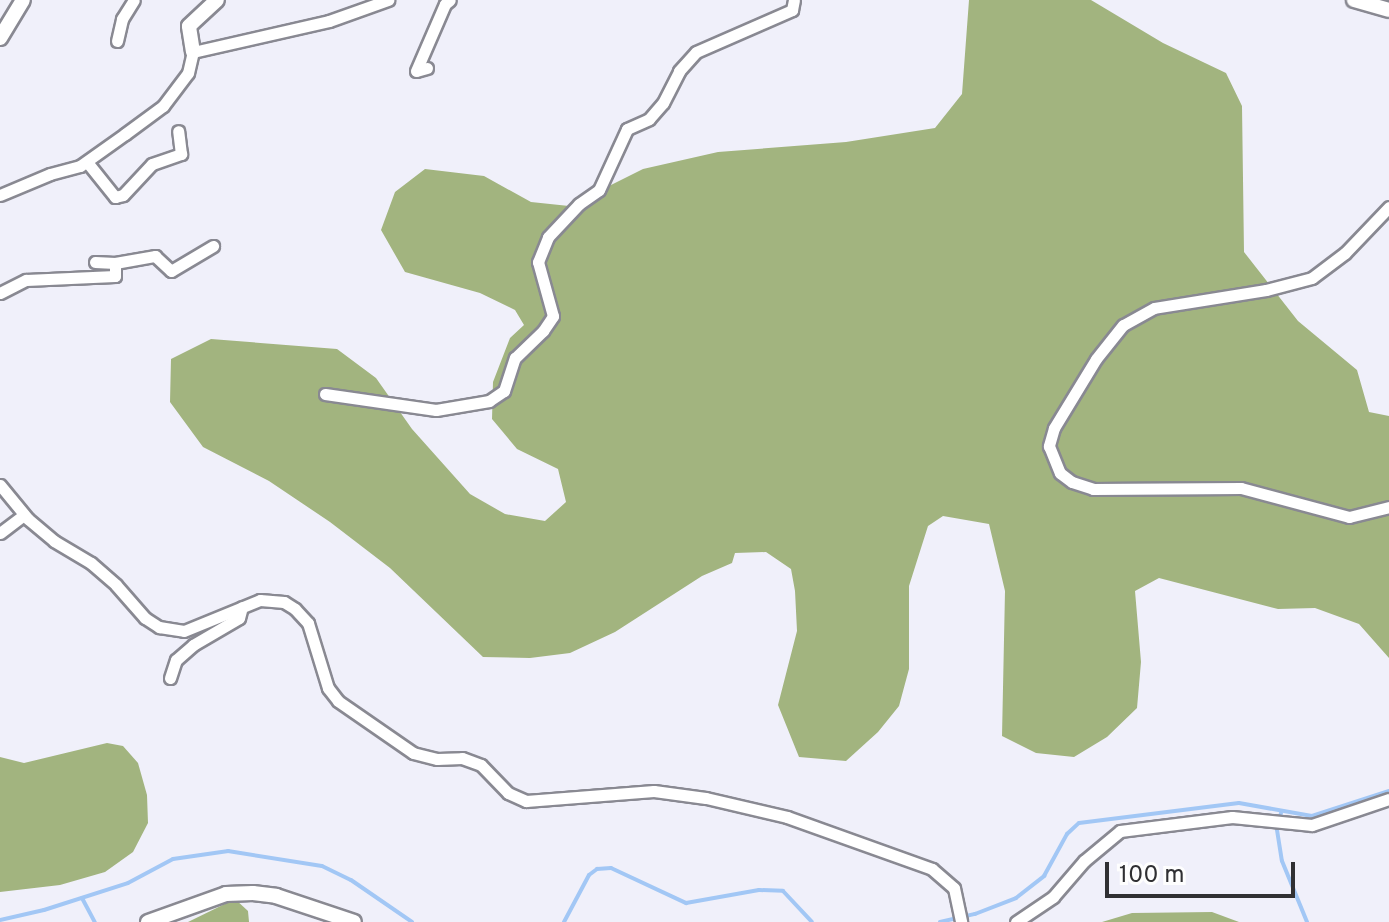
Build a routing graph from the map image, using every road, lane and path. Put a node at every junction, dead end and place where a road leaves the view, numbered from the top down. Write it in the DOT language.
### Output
graph roads {
  1 [pos="23,0"];
  2 [pos="134,0"];
  3 [pos="217,0"];
  4 [pos="388,0"];
  5 [pos="450,0"];
  6 [pos="794,0"];
  7 [pos="1354,0"];
  8 [pos="1389,10"];
  9 [pos="0,38"];
  10 [pos="117,41"];
  11 [pos="193,52"];
  12 [pos="427,68"];
  13 [pos="178,131"];
  14 [pos="87,162"];
  15 [pos="0,195"];
  16 [pos="1389,207"];
  17 [pos="213,246"];
  18 [pos="95,262"];
  19 [pos="115,263"];
  20 [pos="0,293"];
  21 [pos="325,394"];
  22 [pos="0,485"];
  23 [pos="1389,507"];
  24 [pos="24,515"];
  25 [pos="0,533"];
  26 [pos="242,607"];
  27 [pos="170,678"];
  28 [pos="1389,799"];
  29 [pos="148,922"];
  30 [pos="354,922"];
  31 [pos="961,922"];
  32 [pos="1016,922"];
  1 -- 9 [label="street"];
  2 -- 10 [label="street"];
  3 -- 11 [label="street"];
  4 -- 11 [label="street"];
  5 -- 12 [label="street"];
  6 -- 21 [label="street"];
  7 -- 8 [label="street"];
  11 -- 14 [label="street"];
  13 -- 14 [label="street"];
  14 -- 15 [label="street"];
  16 -- 23 [label="street"];
  17 -- 19 [label="street"];
  18 -- 19 [label="street"];
  19 -- 20 [label="street"];
  22 -- 24 [label="street"];
  24 -- 25 [label="street"];
  24 -- 26 [label="street"];
  26 -- 27 [label="street"];
  26 -- 31 [label="street"];
  28 -- 32 [label="street"];
  29 -- 30 [label="street"];
}
